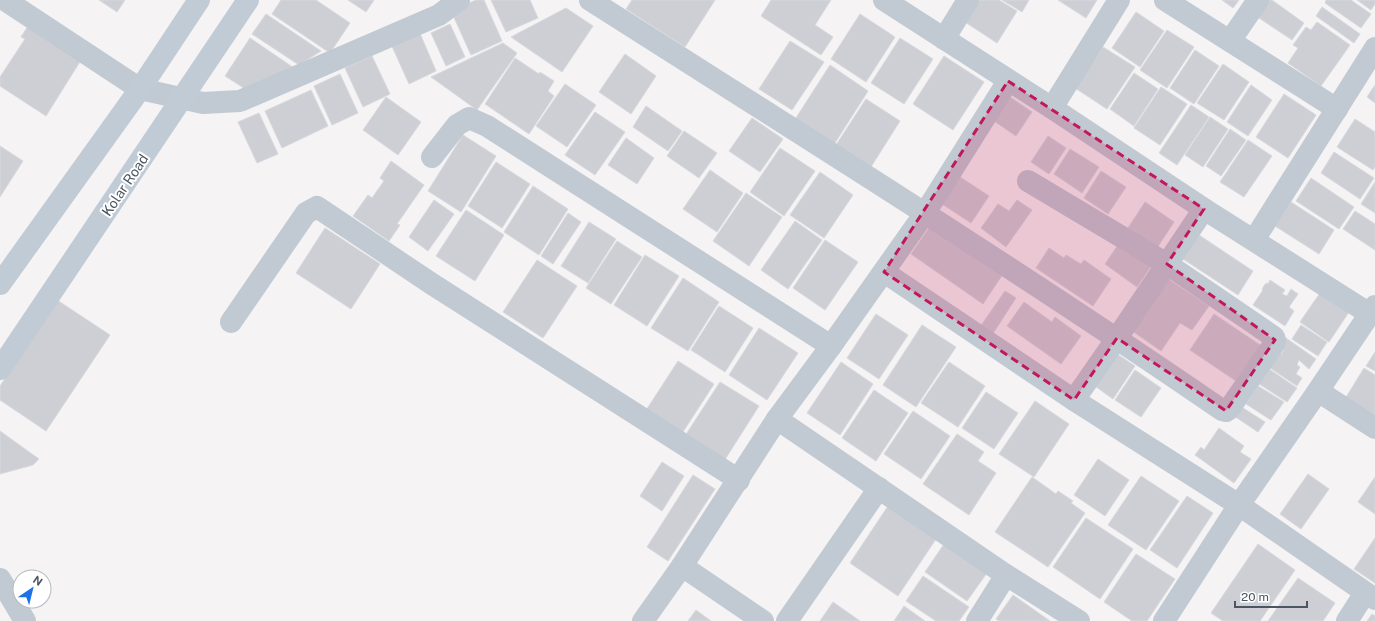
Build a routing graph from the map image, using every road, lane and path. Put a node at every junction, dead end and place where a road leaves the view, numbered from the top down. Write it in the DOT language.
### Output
graph roads {
  1 [pos="5,0"];
  2 [pos="199,0"];
  3 [pos="248,0"];
  4 [pos="458,0"];
  5 [pos="590,0"];
  6 [pos="884,0"];
  7 [pos="968,0"];
  8 [pos="1119,0"];
  9 [pos="1165,0"];
  10 [pos="1258,0"];
  11 [pos="944,39"];
  12 [pos="1230,41"];
  13 [pos="1375,48"];
  14 [pos="1008,81"];
  15 [pos="140,89"];
  16 [pos="183,98"];
  17 [pos="1052,108"];
  18 [pos="1337,109"];
  19 [pos="432,157"];
  20 [pos="1028,181"];
  21 [pos="1204,209"];
  22 [pos="925,213"];
  23 [pos="1254,240"];
  24 [pos="1167,264"];
  25 [pos="884,272"];
  26 [pos="0,284"];
  27 [pos="1372,310"];
  28 [pos="231,322"];
  29 [pos="1117,338"];
  30 [pos="831,346"];
  31 [pos="0,369"];
  32 [pos="1318,391"];
  33 [pos="1074,400"];
  34 [pos="777,419"];
  35 [pos="1375,428"];
  36 [pos="738,480"];
  37 [pos="879,488"];
  38 [pos="1239,505"];
  39 [pos="682,566"];
  40 [pos="1006,575"];
  41 [pos="0,579"];
  42 [pos="1370,596"];
  43 [pos="25,621"];
  44 [pos="643,621"];
  45 [pos="763,621"];
  46 [pos="787,621"];
  47 [pos="978,621"];
  48 [pos="1079,621"];
  49 [pos="1164,621"];
  50 [pos="1347,621"];
  1 -- 15 [label="street"];
  2 -- 15 [label="main road"];
  3 -- 16 [label="main road, Kolar Road"];
  4 -- 16 [label="street"];
  5 -- 22 [label="street"];
  6 -- 11 [label="street"];
  7 -- 11 [label="street"];
  8 -- 17 [label="street"];
  9 -- 12 [label="street"];
  10 -- 12 [label="street"];
  11 -- 14 [label="street"];
  12 -- 18 [label="street"];
  13 -- 18 [label="street"];
  14 -- 17 [label="street"];
  14 -- 22 [label="street"];
  15 -- 16 [label="street"];
  15 -- 26 [label="main road"];
  16 -- 31 [label="main road, Kolar Road"];
  17 -- 21 [label="street"];
  18 -- 23 [label="street"];
  19 -- 30 [label="street"];
  20 -- 24 [label="street"];
  21 -- 23 [label="street"];
  21 -- 24 [label="street"];
  22 -- 25 [label="street"];
  22 -- 29 [label="street"];
  23 -- 27 [label="street"];
  24 -- 29 [label="street"];
  24 -- 29 [label="street"];
  25 -- 30 [label="street"];
  25 -- 33 [label="street"];
  27 -- 32 [label="street"];
  28 -- 36 [label="street"];
  29 -- 33 [label="street"];
  30 -- 34 [label="street"];
  32 -- 35 [label="street"];
  32 -- 38 [label="street"];
  33 -- 38 [label="street"];
  34 -- 36 [label="street"];
  34 -- 37 [label="street"];
  36 -- 39 [label="street"];
  37 -- 40 [label="street"];
  37 -- 46 [label="street"];
  38 -- 42 [label="street"];
  38 -- 49 [label="street"];
  39 -- 44 [label="street"];
  39 -- 45 [label="street"];
  40 -- 47 [label="street"];
  40 -- 48 [label="street"];
  41 -- 43 [label="street"];
  42 -- 50 [label="street"];
}
